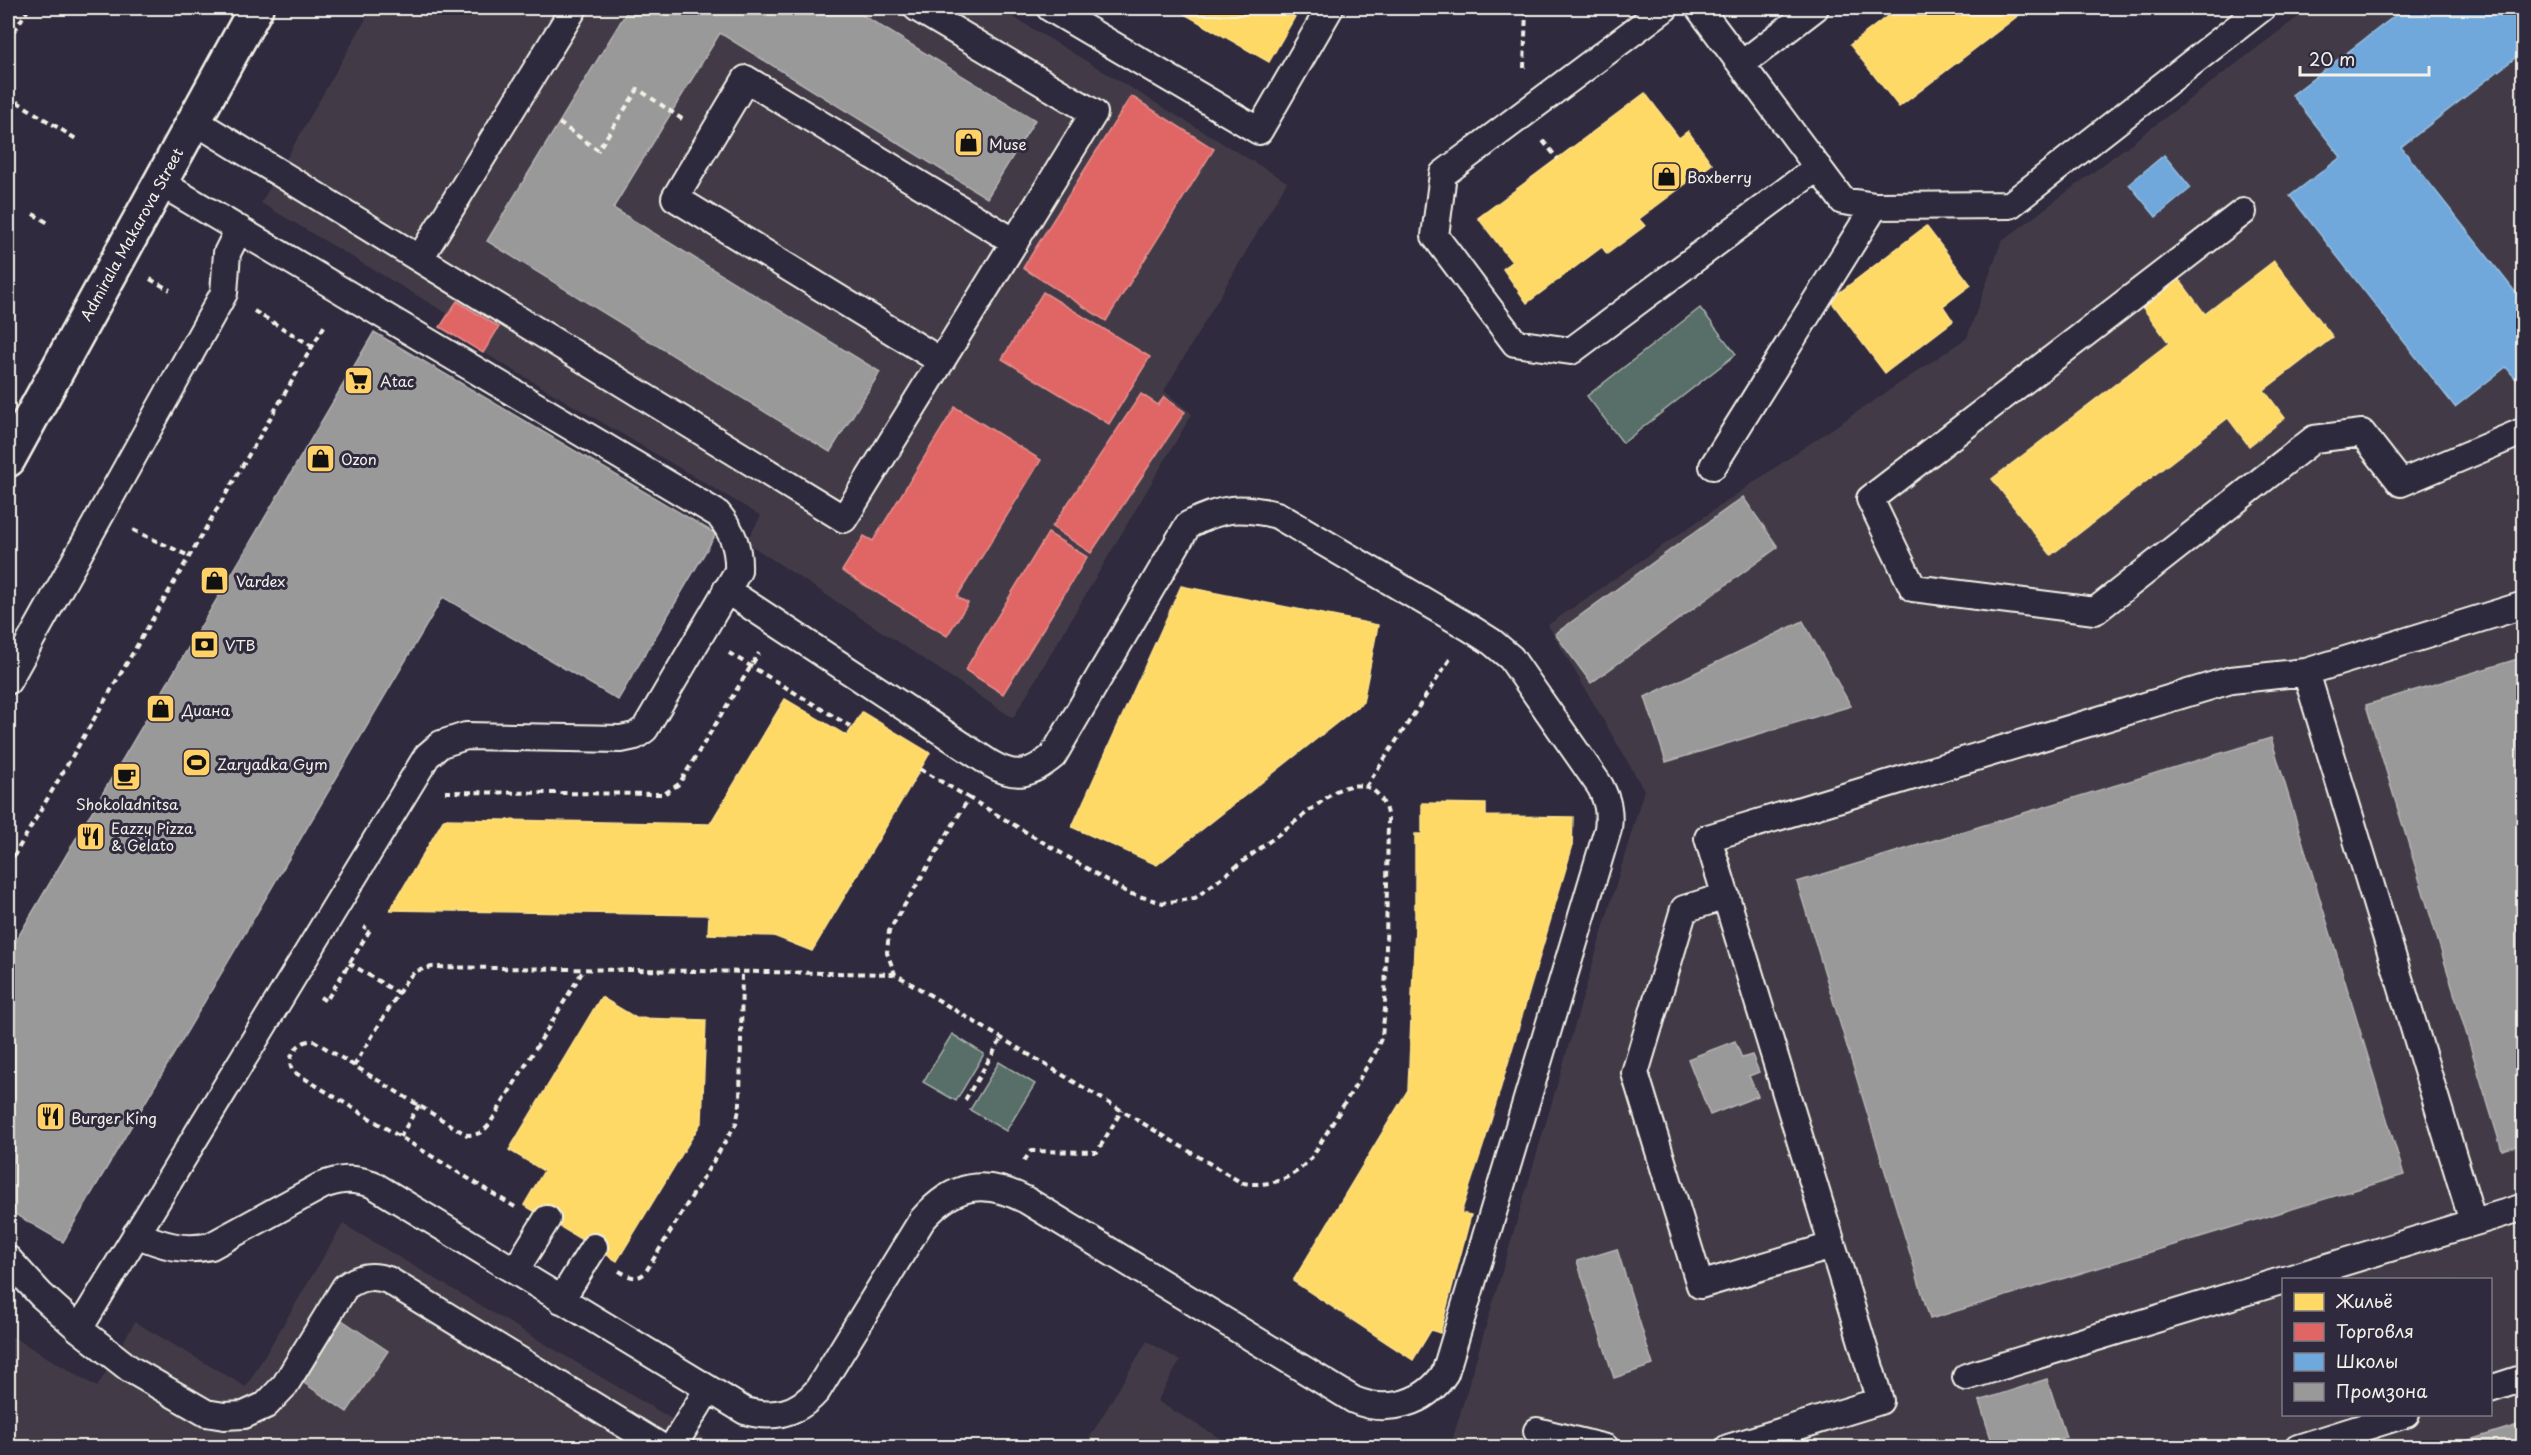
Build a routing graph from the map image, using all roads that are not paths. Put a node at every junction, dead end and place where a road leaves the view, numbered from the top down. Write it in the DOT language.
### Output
graph roads {
  1 [pos="256,8"];
  2 [pos="574,8"];
  3 [pos="917,8"];
  4 [pos="1050,8"];
  5 [pos="1330,8"];
  6 [pos="1665,8"];
  7 [pos="1699,8"];
  8 [pos="1815,8"];
  9 [pos="2262,8"];
  10 [pos="1742,64"];
  11 [pos="193,120"];
  12 [pos="1818,167"];
  13 [pos="159,182"];
  14 [pos="1875,206"];
  15 [pos="2243,212"];
  16 [pos="239,230"];
  17 [pos="1015,242"];
  18 [pos="420,258"];
  19 [pos="941,361"];
  20 [pos="2523,431"];
  21 [pos="8,460"];
  22 [pos="1713,466"];
  23 [pos="726,590"];
  24 [pos="2523,605"];
  25 [pos="2306,672"];
  26 [pos="8,681"];
  27 [pos="1726,896"];
  28 [pos="2523,1207"];
  29 [pos="547,1219"];
  30 [pos="2473,1222"];
  31 [pos="136,1234"];
  32 [pos="1832,1246"];
  33 [pos="594,1247"];
  34 [pos="8,1259"];
  35 [pos="515,1271"];
  36 [pos="2291,1278"];
  37 [pos="2282,1281"];
  38 [pos="561,1300"];
  39 [pos="78,1329"];
  40 [pos="1966,1377"];
  41 [pos="2523,1378"];
  42 [pos="2492,1388"];
  43 [pos="708,1389"];
  44 [pos="2400,1416"];
  45 [pos="1537,1431"];
  46 [pos="663,1448"];
  47 [pos="672,1448"];
  48 [pos="1606,1448"];
  49 [pos="1728,1448"];
  50 [pos="2298,1448"];
  1 -- 11 [label="street, Admirala Makarova Street"];
  2 -- 18 [label="lane"];
  3 -- 17 [label="lane"];
  4 -- 5 [label="lane"];
  6 -- 12 [label="lane"];
  7 -- 10 [label="lane"];
  8 -- 10 [label="lane"];
  9 -- 14 [label="lane"];
  10 -- 12 [label="lane"];
  11 -- 13 [label="street, Admirala Makarova Street"];
  11 -- 18 [label="lane"];
  12 -- 14 [label="lane"];
  13 -- 16 [label="lane"];
  13 -- 21 [label="street, Admirala Makarova Street"];
  14 -- 22 [label="lane"];
  15 -- 20 [label="lane"];
  16 -- 23 [label="lane"];
  16 -- 26 [label="lane"];
  17 -- 19 [label="lane"];
  17 -- 19 [label="lane"];
  18 -- 19 [label="lane"];
  23 -- 31 [label="lane"];
  23 -- 43 [label="lane"];
  24 -- 25 [label="lane"];
  25 -- 27 [label="lane"];
  25 -- 30 [label="lane"];
  27 -- 32 [label="lane"];
  27 -- 32 [label="lane"];
  28 -- 30 [label="lane"];
  29 -- 35 [label="lane"];
  30 -- 36 [label="lane"];
  31 -- 35 [label="lane"];
  31 -- 39 [label="lane"];
  32 -- 49 [label="lane"];
  33 -- 38 [label="lane"];
  34 -- 39 [label="lane"];
  35 -- 38 [label="lane"];
  37 -- 40 [label="lane"];
  38 -- 43 [label="lane"];
  39 -- 46 [label="lane"];
  41 -- 42 [label="lane"];
  43 -- 47 [label="lane"];
  44 -- 50 [label="lane"];
  45 -- 48 [label="lane"];
}
